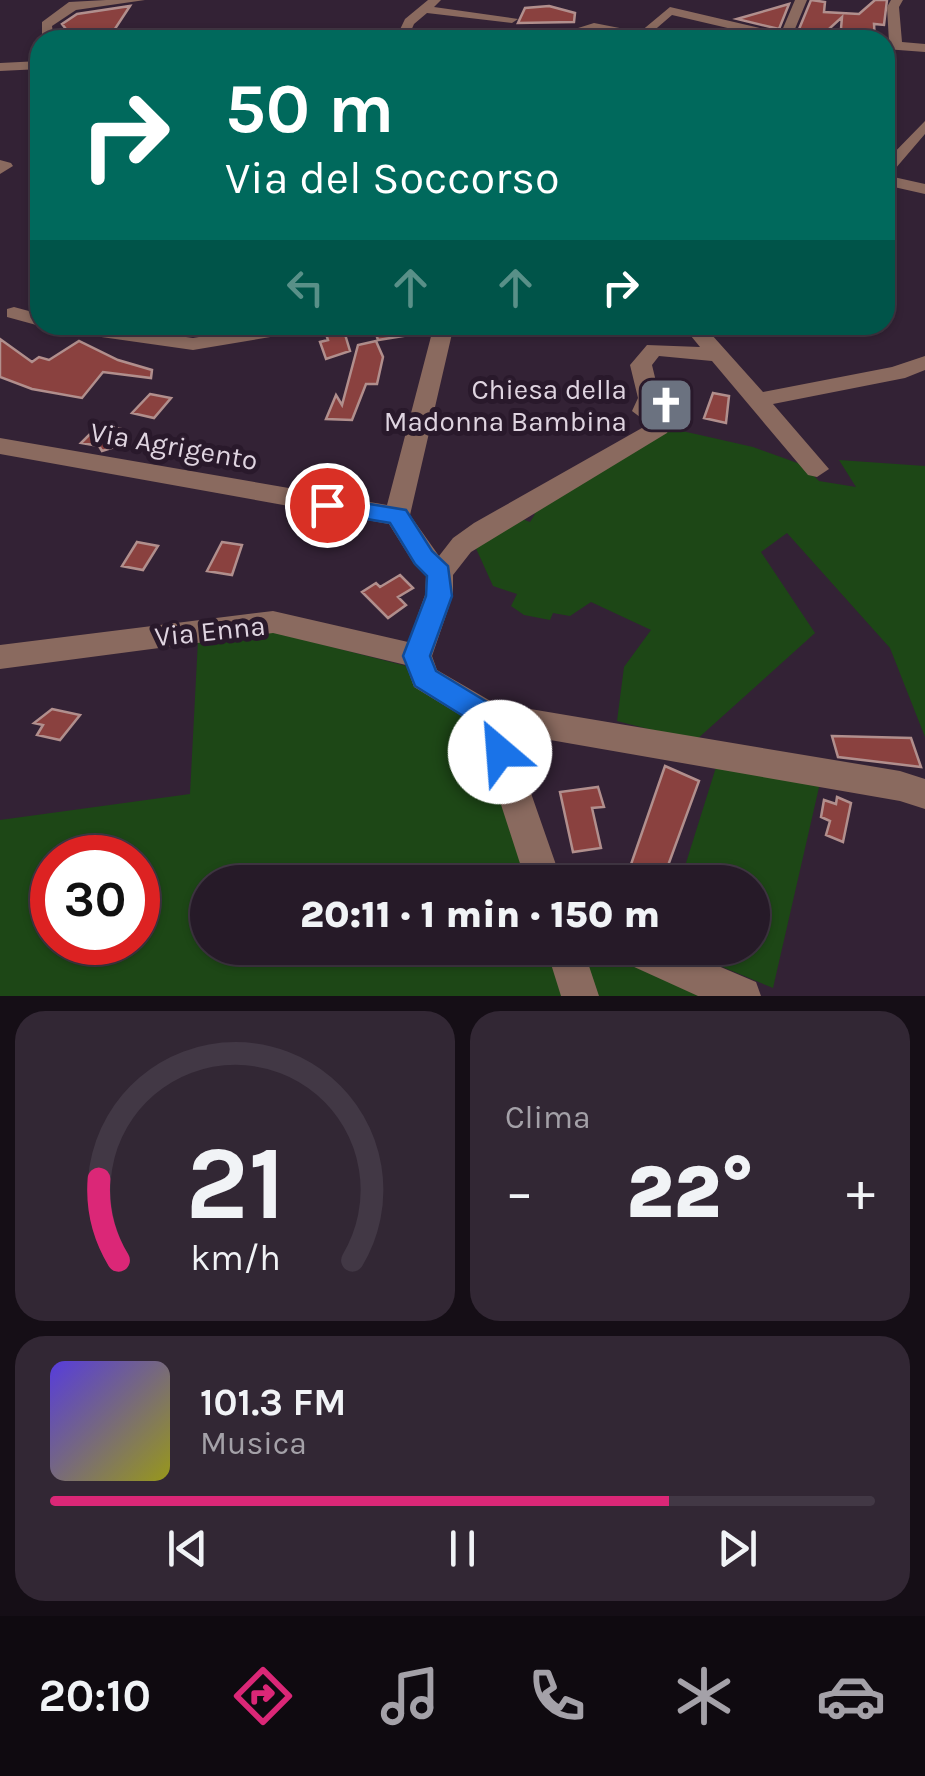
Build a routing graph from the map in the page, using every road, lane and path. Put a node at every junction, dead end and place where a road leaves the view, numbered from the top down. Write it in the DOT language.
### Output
graph roads {
  1 [pos="138,0"];
  2 [pos="435,0"];
  3 [pos="801,0"];
  4 [pos="896,0"];
  5 [pos="83,2"];
  6 [pos="668,5"];
  7 [pos="422,9"];
  8 [pos="512,18"];
  9 [pos="47,30"];
  10 [pos="404,30"];
  11 [pos="583,30"];
  12 [pos="610,30"];
  13 [pos="648,30"];
  14 [pos="733,30"];
  15 [pos="793,30"];
  16 [pos="892,30"];
  17 [pos="895,46"];
  18 [pos="925,48"];
  19 [pos="30,66"];
  20 [pos="0,68"];
  21 [pos="925,125"];
  22 [pos="895,160"];
  23 [pos="895,182"];
  24 [pos="925,189"];
  25 [pos="14,314"];
  26 [pos="30,318"];
  27 [pos="129,335"];
  28 [pos="246,335"];
  29 [pos="442,335"];
  30 [pos="702,335"];
  31 [pos="723,356"];
  32 [pos="925,362"];
  33 [pos="759,400"];
  34 [pos="0,446"];
  35 [pos="818,469"];
  36 [pos="398,516"];
  37 [pos="440,573"];
  38 [pos="0,656"];
  39 [pos="417,656"];
  40 [pos="488,716"];
  41 [pos="925,794"];
  42 [pos="538,865"];
  43 [pos="570,965"];
  44 [pos="672,965"];
  45 [pos="580,996"];
  46 [pos="742,996"];
  1 -- 5 [label="street"];
  2 -- 7 [label="street"];
  3 -- 15 [label="street"];
  4 -- 16 [label="street"];
  5 -- 9 [label="street"];
  6 -- 13 [label="street"];
  6 -- 14 [label="street"];
  7 -- 8 [label="street"];
  7 -- 10 [label="street"];
  11 -- 12 [label="street"];
  17 -- 18 [label="street"];
  19 -- 20 [label="street"];
  21 -- 22 [label="street"];
  23 -- 24 [label="street"];
  25 -- 26 [label="street"];
  27 -- 28 [label="street"];
  29 -- 36 [label="street"];
  30 -- 31 [label="street"];
  31 -- 33 [label="street"];
  31 -- 37 [label="street"];
  32 -- 33 [label="street"];
  33 -- 35 [label="street"];
  34 -- 36 [label="street, Via Agrigento"];
  36 -- 37 [label="street"];
  37 -- 39 [label="street"];
  38 -- 39 [label="street, Via Enna"];
  39 -- 40 [label="street"];
  40 -- 41 [label="street"];
  40 -- 42 [label="street"];
  43 -- 45 [label="street"];
  44 -- 46 [label="street"];
}
